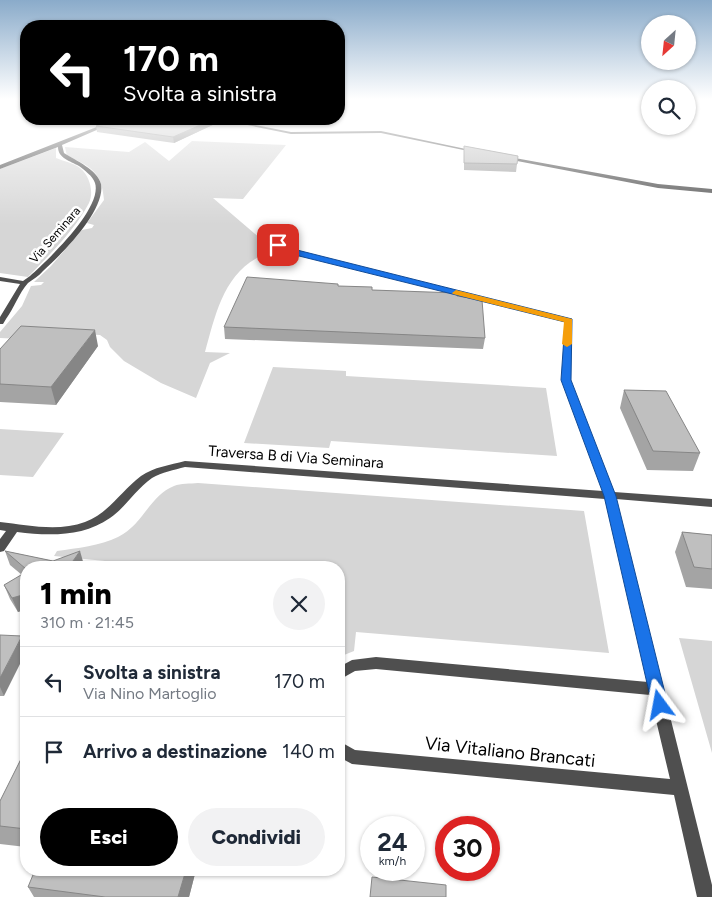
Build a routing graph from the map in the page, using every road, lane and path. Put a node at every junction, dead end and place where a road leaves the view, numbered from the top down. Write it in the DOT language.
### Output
graph roads {
  1 [pos="65,142"];
  2 [pos="429,142"];
  3 [pos="60,144"];
  4 [pos="488,154"];
  5 [pos="498,156"];
  6 [pos="0,167"];
  7 [pos="712,192"];
  8 [pos="278,245"];
  9 [pos="0,279"];
  10 [pos="25,283"];
  11 [pos="0,322"];
  12 [pos="610,496"];
  13 [pos="712,503"];
  14 [pos="0,526"];
  15 [pos="14,528"];
  16 [pos="0,548"];
  17 [pos="345,670"];
  18 [pos="656,689"];
  19 [pos="345,752"];
  20 [pos="680,788"];
  21 [pos="706,897"];
  1 -- 3 [label="street"];
  2 -- 4 [label="street"];
  3 -- 6 [label="street"];
  3 -- 10 [label="street, Via Seminara"];
  5 -- 7 [label="street"];
  8 -- 12 [label="street"];
  9 -- 10 [label="street"];
  10 -- 11 [label="street, Via Seminara"];
  12 -- 13 [label="street, Traversa B di Via Seminara"];
  12 -- 15 [label="street, Traversa B di Via Seminara"];
  12 -- 18 [label="street"];
  14 -- 15 [label="street, Traversa B di Via Seminara"];
  15 -- 16 [label="street"];
  17 -- 18 [label="street"];
  18 -- 20 [label="street"];
  19 -- 20 [label="street, Via Vitaliano Brancati"];
  20 -- 21 [label="street"];
}
